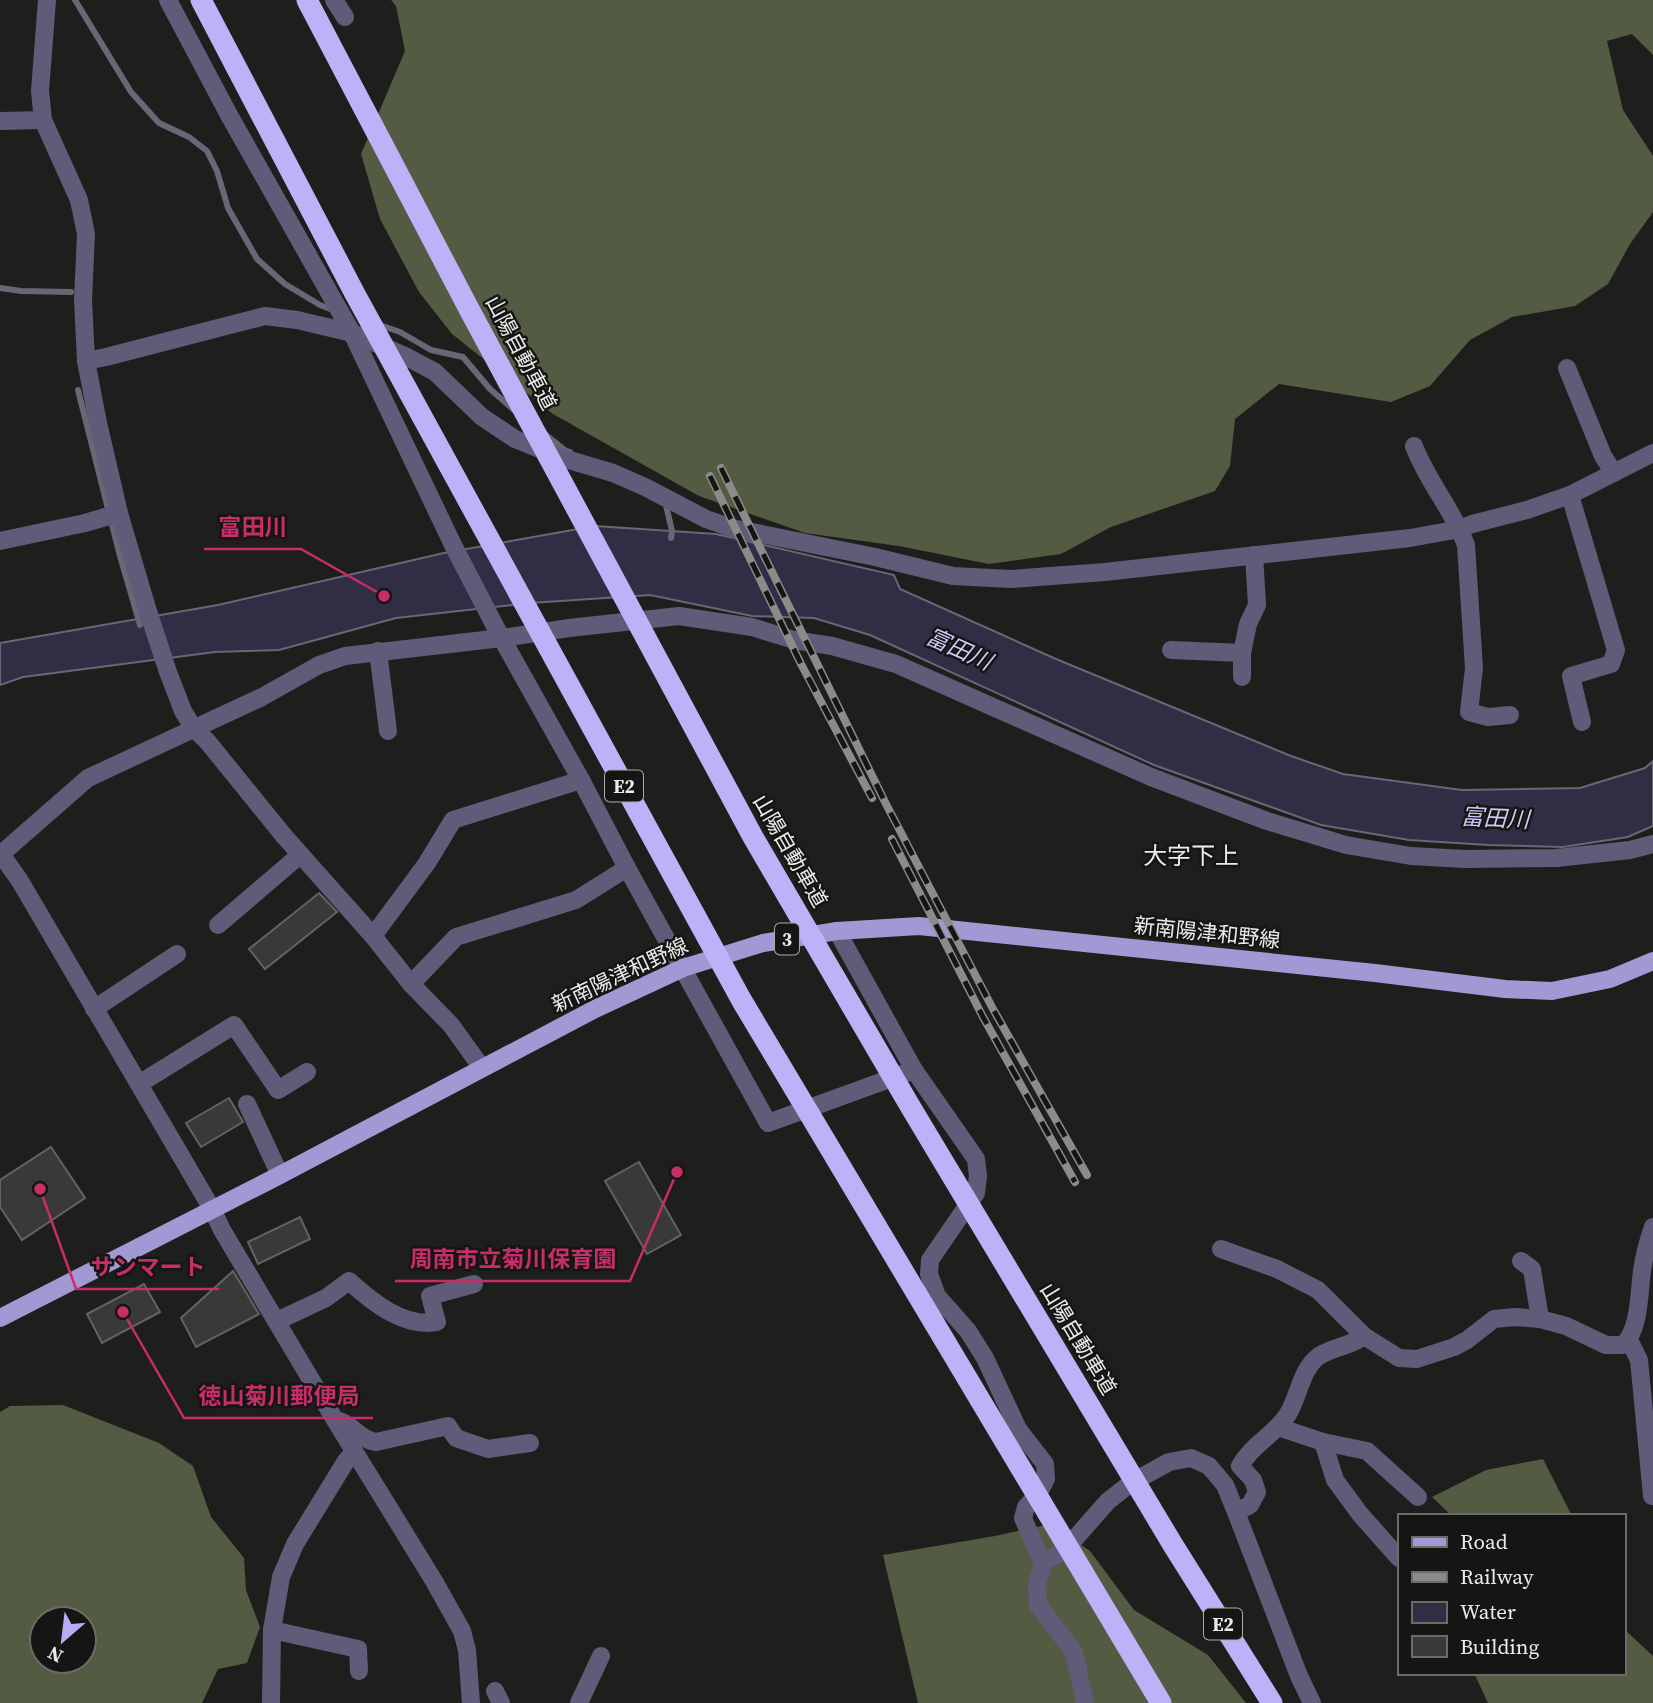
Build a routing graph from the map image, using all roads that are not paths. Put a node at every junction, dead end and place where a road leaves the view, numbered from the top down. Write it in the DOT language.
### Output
graph roads {
  1 [pos="47,0"];
  2 [pos="168,0"];
  3 [pos="201,0"];
  4 [pos="307,0"];
  5 [pos="334,0"];
  6 [pos="345,17"];
  7 [pos="43,120"];
  8 [pos="0,121"];
  9 [pos="352,334"];
  10 [pos="86,361"];
  11 [pos="1567,368"];
  12 [pos="1414,446"];
  13 [pos="1653,453"];
  14 [pos="1614,473"];
  15 [pos="1570,495"];
  16 [pos="120,513"];
  17 [pos="1460,529"];
  18 [pos="0,541"];
  19 [pos="1254,555"];
  20 [pos="499,633"];
  21 [pos="1171,650"];
  22 [pos="378,651"];
  23 [pos="1242,653"];
  24 [pos="1242,677"];
  25 [pos="1510,715"];
  26 [pos="1582,722"];
  27 [pos="194,729"];
  28 [pos="388,731"];
  29 [pos="581,780"];
  30 [pos="1653,844"];
  31 [pos="1,854"];
  32 [pos="300,855"];
  33 [pos="627,868"];
  34 [pos="218,925"];
  35 [pos="837,931"];
  36 [pos="373,936"];
  37 [pos="177,954"];
  38 [pos="1653,961"];
  39 [pos="683,968"];
  40 [pos="411,984"];
  41 [pos="94,1009"];
  42 [pos="482,1068"];
  43 [pos="914,1070"];
  44 [pos="307,1072"];
  45 [pos="139,1084"];
  46 [pos="247,1104"];
  47 [pos="280,1175"];
  48 [pos="212,1209"];
  49 [pos="1653,1227"];
  50 [pos="1221,1249"];
  51 [pos="1521,1261"];
  52 [pos="474,1284"];
  53 [pos="0,1318"];
  54 [pos="1540,1319"];
  55 [pos="277,1321"];
  56 [pos="1364,1336"];
  57 [pos="1629,1340"];
  58 [pos="335,1420"];
  59 [pos="1278,1426"];
  60 [pos="1323,1442"];
  61 [pos="530,1443"];
  62 [pos="355,1452"];
  63 [pos="1653,1496"];
  64 [pos="1418,1497"];
  65 [pos="1236,1512"];
  66 [pos="1398,1557"];
  67 [pos="1044,1561"];
  68 [pos="272,1630"];
  69 [pos="601,1656"];
  70 [pos="359,1671"];
  71 [pos="271,1703"];
  72 [pos="471,1703"];
  73 [pos="579,1703"];
  74 [pos="1085,1703"];
  75 [pos="1161,1703"];
  76 [pos="1272,1703"];
  77 [pos="1312,1703"];
  1 -- 7 [label="street"];
  2 -- 9 [label="street"];
  3 -- 75 [label="highway, E2"];
  4 -- 76 [label="highway, 山陽自動車道 / E2"];
  5 -- 6 [label="street"];
  7 -- 8 [label="street"];
  7 -- 10 [label="street"];
  9 -- 10 [label="street"];
  9 -- 19 [label="street"];
  9 -- 20 [label="street"];
  10 -- 16 [label="street"];
  11 -- 14 [label="street"];
  12 -- 17 [label="street"];
  13 -- 14 [label="street"];
  14 -- 15 [label="street"];
  15 -- 17 [label="street"];
  15 -- 26 [label="street"];
  16 -- 18 [label="street"];
  16 -- 27 [label="street"];
  17 -- 19 [label="street"];
  17 -- 25 [label="street"];
  19 -- 23 [label="street"];
  20 -- 22 [label="street"];
  20 -- 29 [label="street"];
  20 -- 30 [label="street"];
  21 -- 23 [label="street"];
  22 -- 27 [label="street"];
  22 -- 28 [label="street"];
  23 -- 24 [label="street"];
  27 -- 31 [label="street"];
  27 -- 32 [label="street"];
  29 -- 33 [label="street"];
  29 -- 36 [label="street"];
  31 -- 41 [label="street"];
  32 -- 34 [label="street"];
  32 -- 36 [label="street"];
  33 -- 39 [label="street"];
  33 -- 40 [label="street"];
  35 -- 38 [label="main road, 新南陽津和野線 / 3"];
  35 -- 39 [label="main road, 新南陽津和野線 / 3"];
  35 -- 43 [label="street"];
  36 -- 40 [label="street"];
  37 -- 41 [label="street"];
  39 -- 42 [label="main road, 新南陽津和野線 / 3"];
  39 -- 43 [label="street"];
  40 -- 42 [label="street"];
  41 -- 45 [label="street"];
  42 -- 47 [label="main road, 新南陽津和野線 / 3"];
  43 -- 67 [label="street"];
  44 -- 45 [label="street"];
  45 -- 48 [label="street"];
  46 -- 47 [label="street"];
  47 -- 48 [label="main road, 新南陽津和野線 / 3"];
  48 -- 53 [label="main road, 新南陽津和野線 / 3"];
  48 -- 55 [label="street"];
  49 -- 57 [label="street"];
  50 -- 56 [label="street"];
  51 -- 54 [label="street"];
  52 -- 55 [label="street"];
  54 -- 56 [label="street"];
  54 -- 57 [label="street"];
  55 -- 58 [label="street"];
  56 -- 59 [label="street"];
  57 -- 63 [label="street"];
  58 -- 61 [label="street"];
  58 -- 62 [label="street"];
  59 -- 60 [label="street"];
  59 -- 65 [label="street"];
  60 -- 64 [label="street"];
  60 -- 66 [label="street"];
  62 -- 68 [label="street"];
  62 -- 72 [label="street"];
  65 -- 67 [label="street"];
  65 -- 77 [label="street"];
  67 -- 74 [label="street"];
  68 -- 70 [label="street"];
  68 -- 71 [label="street"];
  69 -- 73 [label="street"];
}
